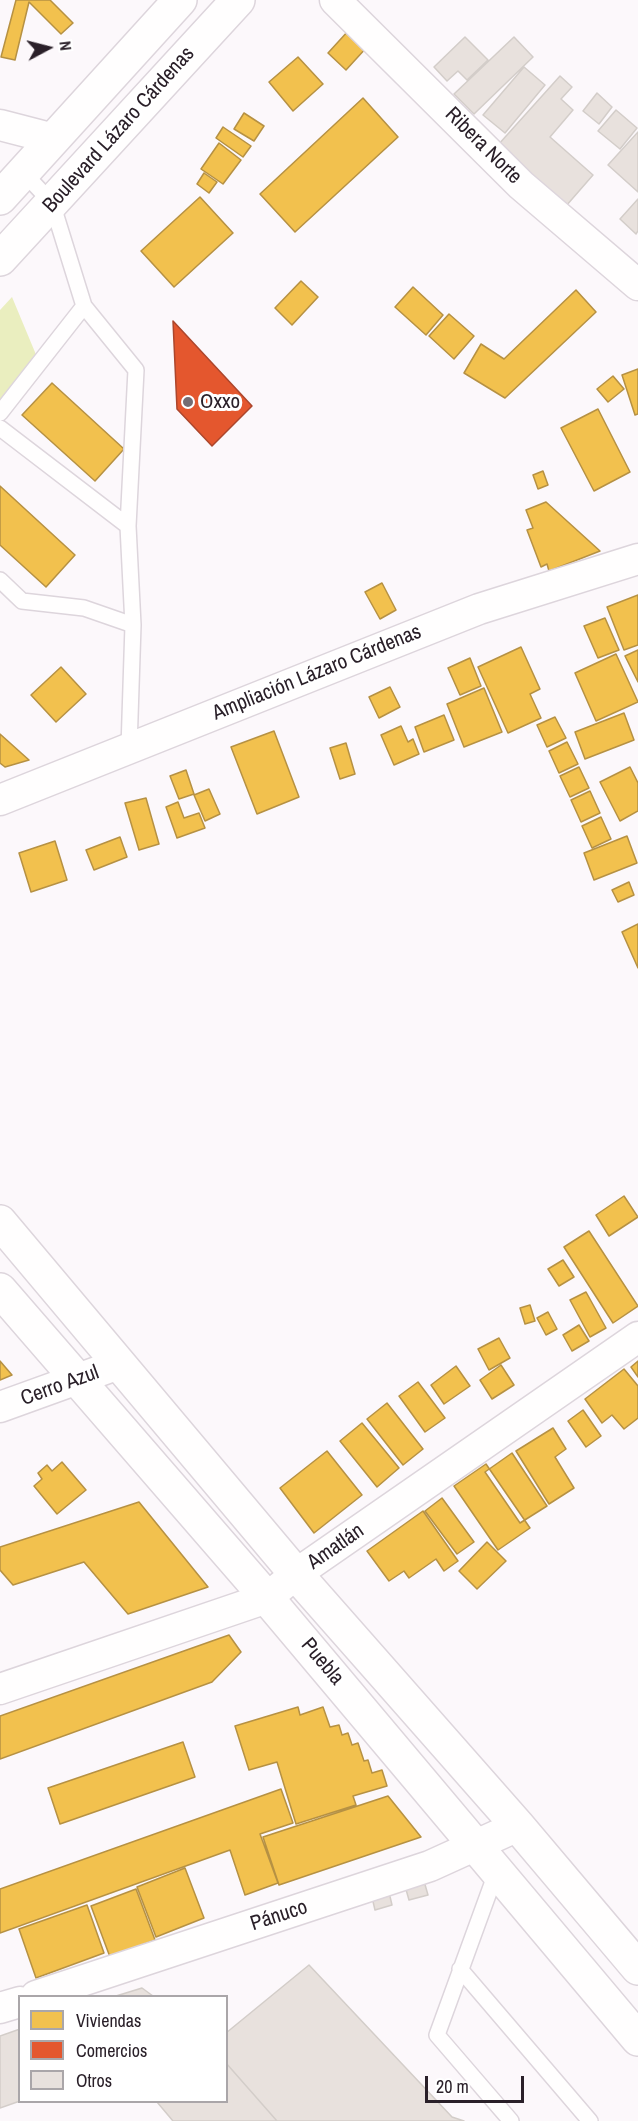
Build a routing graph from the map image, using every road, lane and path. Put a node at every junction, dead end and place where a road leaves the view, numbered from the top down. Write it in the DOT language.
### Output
graph roads {
  1 [pos="180,0"];
  2 [pos="238,0"];
  3 [pos="335,0"];
  4 [pos="0,125"];
  5 [pos="54,139"];
  6 [pos="23,172"];
  7 [pos="0,198"];
  8 [pos="52,203"];
  9 [pos="0,259"];
  10 [pos="638,285"];
  11 [pos="84,306"];
  12 [pos="0,413"];
  13 [pos="0,428"];
  14 [pos="128,526"];
  15 [pos="638,559"];
  16 [pos="0,580"];
  17 [pos="133,625"];
  18 [pos="129,748"];
  19 [pos="0,800"];
  20 [pos="0,1222"];
  21 [pos="0,1290"];
  22 [pos="638,1337"];
  23 [pos="119,1364"];
  24 [pos="77,1381"];
  25 [pos="0,1407"];
  26 [pos="296,1574"];
  27 [pos="267,1598"];
  28 [pos="0,1689"];
  29 [pos="518,1826"];
  30 [pos="476,1844"];
  31 [pos="496,1873"];
  32 [pos="588,1908"];
  33 [pos="551,1932"];
  34 [pos="638,1968"];
  35 [pos="460,1969"];
  36 [pos="39,1995"];
  37 [pos="18,2003"];
  38 [pos="0,2008"];
  39 [pos="638,2039"];
  40 [pos="511,2121"];
  41 [pos="590,2121"];
  1 -- 5 [label="main road, Boulevard Lázaro Cárdenas"];
  2 -- 8 [label="main road, Boulevard Lázaro Cárdenas"];
  3 -- 10 [label="street, Ribera Norte"];
  4 -- 5 [label="street"];
  5 -- 6 [label="main road, Boulevard Lázaro Cárdenas"];
  6 -- 7 [label="main road, Boulevard Lázaro Cárdenas"];
  6 -- 8 [label="lane"];
  8 -- 9 [label="main road, Boulevard Lázaro Cárdenas"];
  8 -- 11 [label="lane"];
  11 -- 12 [label="lane"];
  11 -- 14 [label="lane"];
  13 -- 14 [label="lane"];
  14 -- 17 [label="lane"];
  15 -- 18 [label="street, Ampliación Lázaro Cárdenas"];
  16 -- 17 [label="lane"];
  17 -- 18 [label="lane"];
  18 -- 19 [label="street, Ampliación Lázaro Cárdenas"];
  20 -- 23 [label="main road, Puebla"];
  21 -- 24 [label="main road, Puebla"];
  22 -- 26 [label="street, Amatlán"];
  23 -- 24 [label="street, Cerro Azul"];
  23 -- 26 [label="main road, Puebla"];
  24 -- 25 [label="street, Cerro Azul"];
  24 -- 27 [label="main road, Puebla"];
  26 -- 27 [label="street, Amatlán"];
  26 -- 29 [label="main road, Puebla"];
  27 -- 28 [label="street, Amatlán"];
  27 -- 30 [label="main road, Puebla"];
  29 -- 30 [label="street, Pánuco"];
  29 -- 32 [label="main road, Puebla"];
  30 -- 31 [label="main road, Puebla"];
  30 -- 36 [label="street, Pánuco"];
  31 -- 33 [label="main road, Puebla"];
  31 -- 35 [label="lane"];
  32 -- 33 [label="main road"];
  32 -- 34 [label="main road, Puebla"];
  33 -- 39 [label="main road, Puebla"];
  35 -- 40 [label="lane"];
  35 -- 41 [label="lane"];
  37 -- 38 [label="street"];
}
